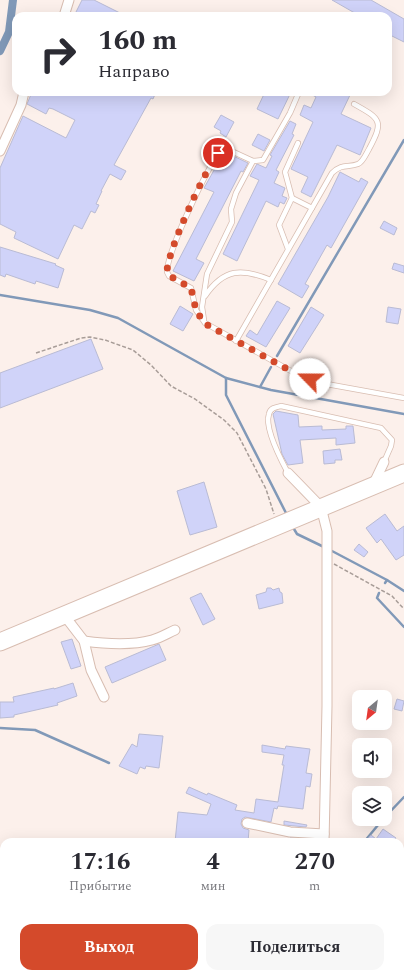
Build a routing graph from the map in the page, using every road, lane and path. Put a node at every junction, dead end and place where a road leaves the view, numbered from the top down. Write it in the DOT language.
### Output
graph roads {
  1 [pos="69,0"];
  2 [pos="65,12"];
  3 [pos="23,96"];
  4 [pos="297,96"];
  5 [pos="354,104"];
  6 [pos="298,143"];
  7 [pos="0,151"];
  8 [pos="253,161"];
  9 [pos="292,198"];
  10 [pos="312,208"];
  11 [pos="288,250"];
  12 [pos="271,280"];
  13 [pos="204,297"];
  14 [pos="204,323"];
  15 [pos="236,341"];
  16 [pos="36,353"];
  17 [pos="404,398"];
  18 [pos="384,462"];
  19 [pos="404,473"];
  20 [pos="288,474"];
  21 [pos="373,485"];
  22 [pos="320,507"];
  23 [pos="277,525"];
  24 [pos="326,560"];
  25 [pos="404,609"];
  26 [pos="64,615"];
  27 [pos="175,630"];
  28 [pos="84,640"];
  29 [pos="0,642"];
  30 [pos="104,697"];
  31 [pos="247,823"];
  32 [pos="324,838"];
  1 -- 2 [label="street"];
  3 -- 7 [label="street"];
  4 -- 8 [label="lane"];
  5 -- 10 [label="lane"];
  6 -- 9 [label="lane"];
  8 -- 13 [label="lane"];
  8 -- 14 [label="lane"];
  9 -- 10 [label="lane"];
  9 -- 11 [label="lane"];
  10 -- 11 [label="lane"];
  11 -- 12 [label="lane"];
  12 -- 13 [label="lane"];
  12 -- 15 [label="lane"];
  13 -- 14 [label="lane"];
  14 -- 15 [label="lane"];
  15 -- 17 [label="lane"];
  16 -- 23 [label="path"];
  18 -- 20 [label="lane"];
  18 -- 21 [label="street"];
  19 -- 21 [label="highway"];
  20 -- 22 [label="street"];
  21 -- 22 [label="highway"];
  22 -- 23 [label="highway"];
  22 -- 24 [label="street"];
  23 -- 26 [label="highway"];
  24 -- 25 [label="path"];
  24 -- 32 [label="street"];
  26 -- 28 [label="street"];
  26 -- 29 [label="highway"];
  27 -- 28 [label="street"];
  28 -- 30 [label="street"];
  31 -- 32 [label="street"];
}
